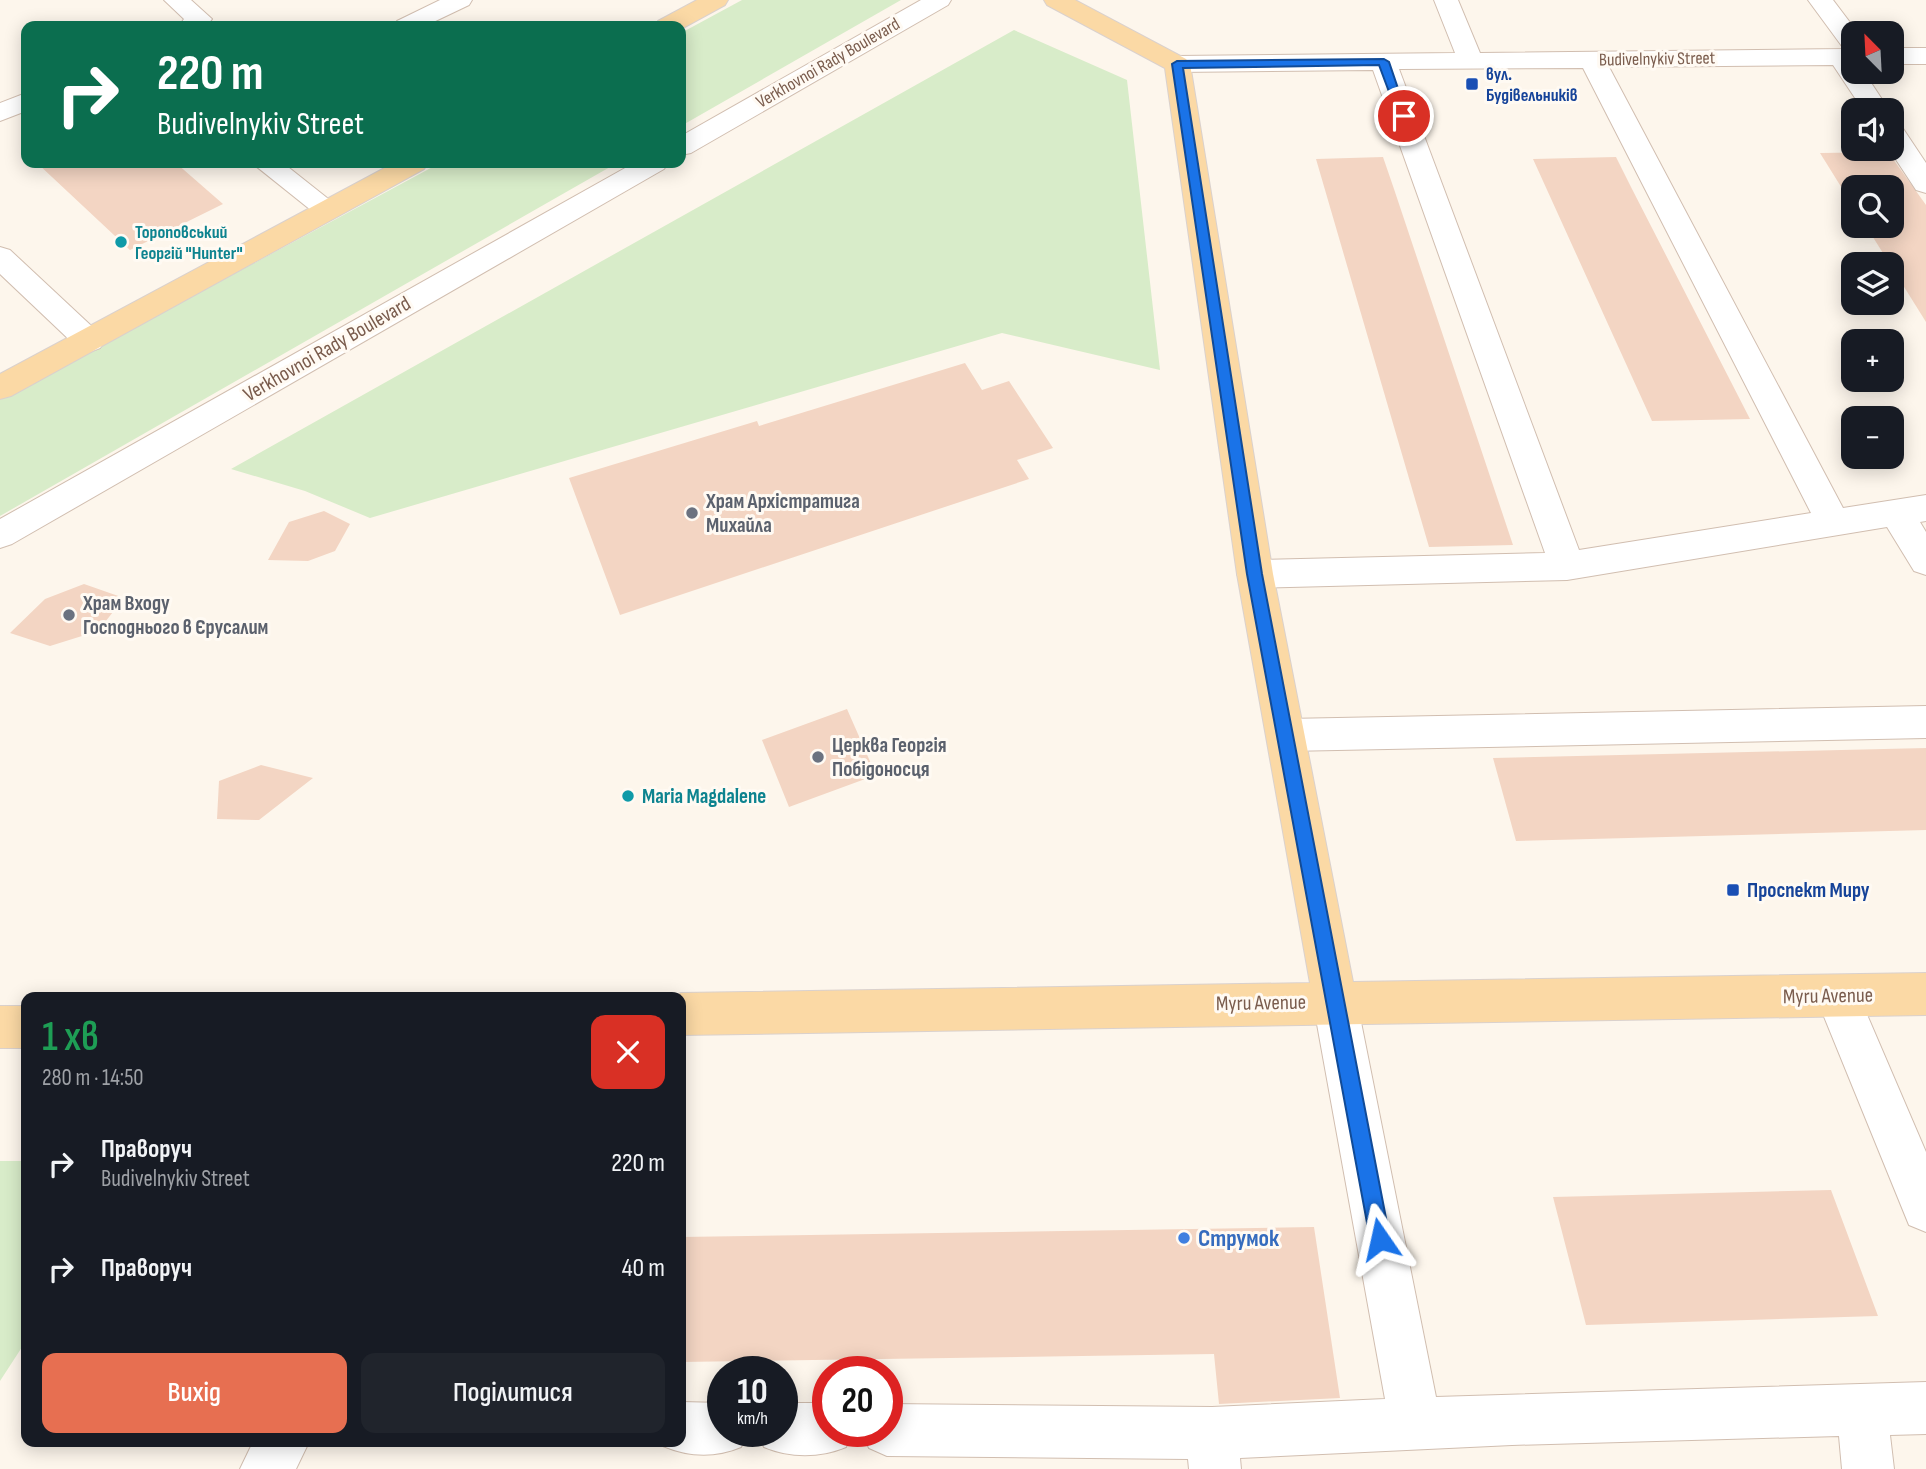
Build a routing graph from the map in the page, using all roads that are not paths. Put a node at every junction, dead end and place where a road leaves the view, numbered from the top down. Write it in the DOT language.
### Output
graph roads {
  1 [pos="460,0"];
  2 [pos="714,0"];
  3 [pos="939,0"];
  4 [pos="1056,0"];
  5 [pos="1446,0"];
  6 [pos="1820,0"];
  7 [pos="220,2"];
  8 [pos="187,13"];
  9 [pos="416,21"];
  10 [pos="676,21"];
  11 [pos="1841,38"];
  12 [pos="1841,52"];
  13 [pos="1904,56"];
  14 [pos="1926,56"];
  15 [pos="1592,60"];
  16 [pos="1384,62"];
  17 [pos="1471,62"];
  18 [pos="1177,64"];
  19 [pos="21,103"];
  20 [pos="0,113"];
  21 [pos="686,144"];
  22 [pos="1904,152"];
  23 [pos="273,168"];
  24 [pos="405,168"];
  25 [pos="645,168"];
  26 [pos="1926,184"];
  27 [pos="327,209"];
  28 [pos="0,257"];
  29 [pos="89,341"];
  30 [pos="0,388"];
  31 [pos="1911,510"];
  32 [pos="1833,523"];
  33 [pos="0,535"];
  34 [pos="1926,561"];
  35 [pos="1567,566"];
  36 [pos="1255,574"];
  37 [pos="1926,722"];
  38 [pos="1287,735"];
  39 [pos="1926,995"];
  40 [pos="1838,996"];
  41 [pos="1335,1002"];
  42 [pos="686,1014"];
  43 [pos="0,1027"];
  44 [pos="21,1027"];
  45 [pos="1926,1208"];
  46 [pos="1926,1408"];
  47 [pos="1863,1409"];
  48 [pos="1415,1423"];
  49 [pos="686,1429"];
  50 [pos="707,1429"];
  51 [pos="903,1431"];
  52 [pos="280,1447"];
  53 [pos="1214,1451"];
  54 [pos="266,1469"];
  55 [pos="1868,1469"];
  1 -- 9 [label="street"];
  2 -- 10 [label="main road"];
  3 -- 21 [label="street, Verkhovnoi Rady Boulevard"];
  4 -- 18 [label="main road, Budivelnykiv Street"];
  5 -- 17 [label="street"];
  6 -- 11 [label="street"];
  7 -- 8 [label="street"];
  12 -- 15 [label="street, Budivelnykiv Street"];
  13 -- 14 [label="street"];
  15 -- 17 [label="street, Budivelnykiv Street"];
  15 -- 32 [label="street"];
  16 -- 17 [label="street, Budivelnykiv Street"];
  16 -- 18 [label="street, Budivelnykiv Street"];
  16 -- 35 [label="street"];
  18 -- 36 [label="main road"];
  19 -- 20 [label="street"];
  22 -- 26 [label="street"];
  23 -- 27 [label="street"];
  24 -- 27 [label="main road"];
  25 -- 33 [label="street, Verkhovnoi Rady Boulevard"];
  27 -- 29 [label="main road"];
  28 -- 29 [label="street"];
  29 -- 30 [label="main road"];
  31 -- 32 [label="street"];
  31 -- 34 [label="street"];
  32 -- 35 [label="street"];
  35 -- 36 [label="street"];
  36 -- 38 [label="main road"];
  37 -- 38 [label="street"];
  38 -- 41 [label="main road"];
  39 -- 40 [label="main road, Myru Avenue"];
  40 -- 41 [label="main road, Myru Avenue"];
  40 -- 45 [label="street"];
  41 -- 42 [label="main road, Myru Avenue"];
  41 -- 48 [label="street"];
  43 -- 44 [label="main road"];
  46 -- 47 [label="street"];
  47 -- 48 [label="street"];
  47 -- 55 [label="street"];
  48 -- 53 [label="street"];
  49 -- 50 [label="street"];
  51 -- 53 [label="street"];
  52 -- 54 [label="street"];
}
